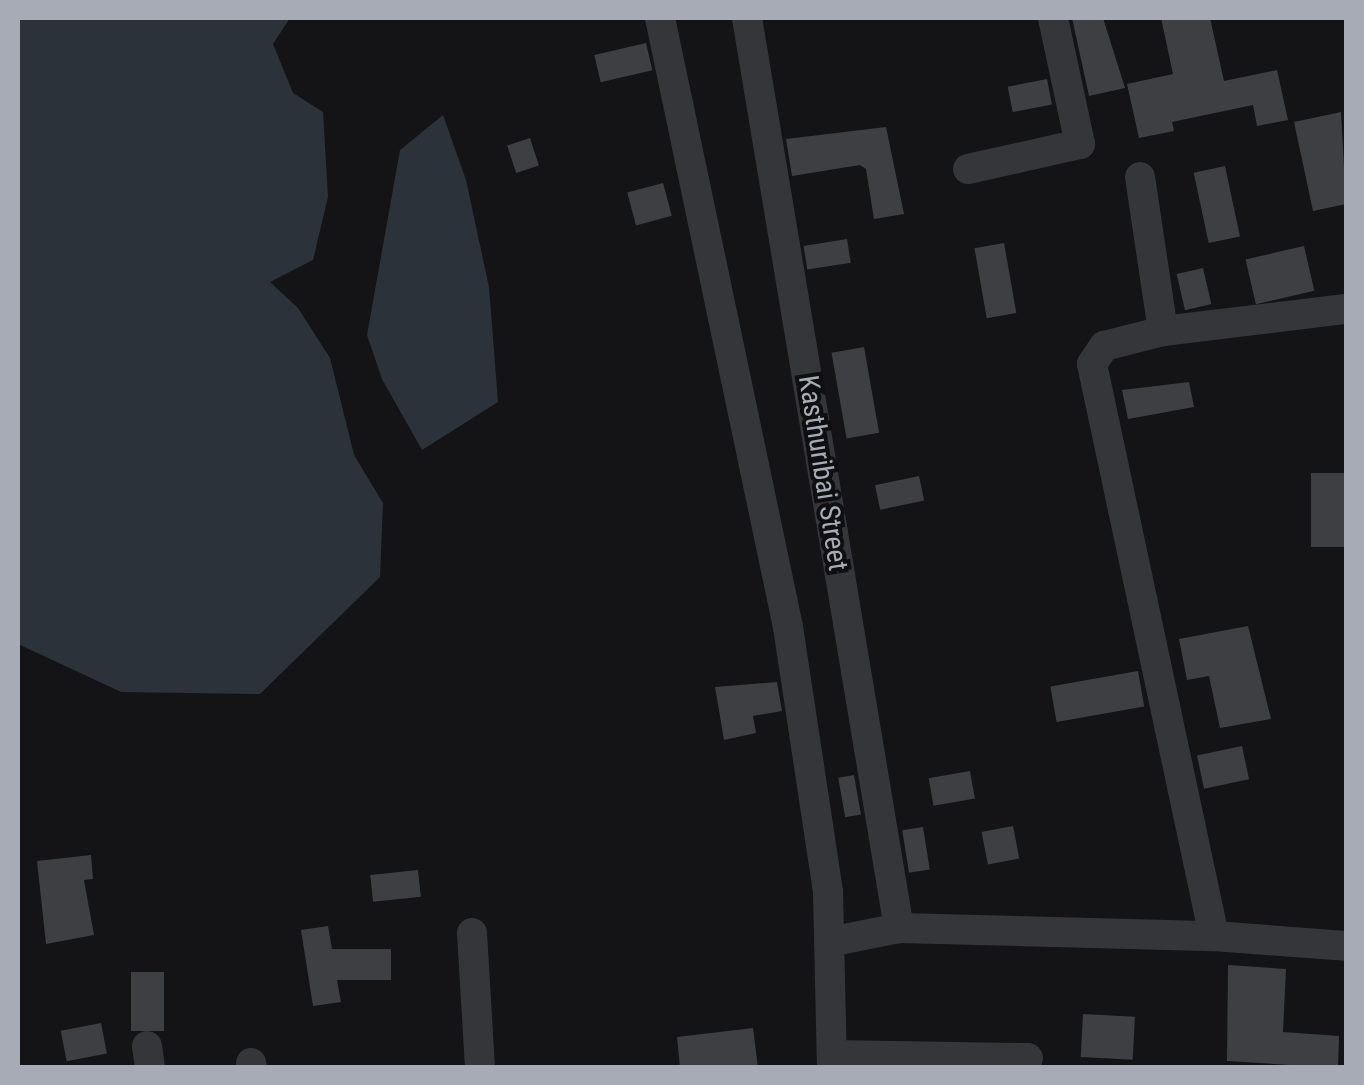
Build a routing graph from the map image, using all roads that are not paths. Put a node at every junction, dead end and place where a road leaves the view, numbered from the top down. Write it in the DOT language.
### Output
graph roads {
  1 [pos="660,18"];
  2 [pos="747,18"];
  3 [pos="1054,18"];
  4 [pos="968,169"];
  5 [pos="1140,177"];
  6 [pos="1346,308"];
  7 [pos="1164,331"];
  8 [pos="898,928"];
  9 [pos="472,932"];
  10 [pos="1214,936"];
  11 [pos="829,942"];
  12 [pos="1346,946"];
  13 [pos="1028,1058"];
  14 [pos="832,1062"];
  15 [pos="480,1068"];
  1 -- 11 [label="street"];
  2 -- 8 [label="street, Kasthuribai Street"];
  3 -- 4 [label="street"];
  5 -- 7 [label="street"];
  6 -- 7 [label="street"];
  7 -- 10 [label="street"];
  8 -- 10 [label="street"];
  8 -- 11 [label="street"];
  9 -- 15 [label="street"];
  10 -- 12 [label="street"];
  11 -- 14 [label="street"];
  13 -- 14 [label="street"];
}
